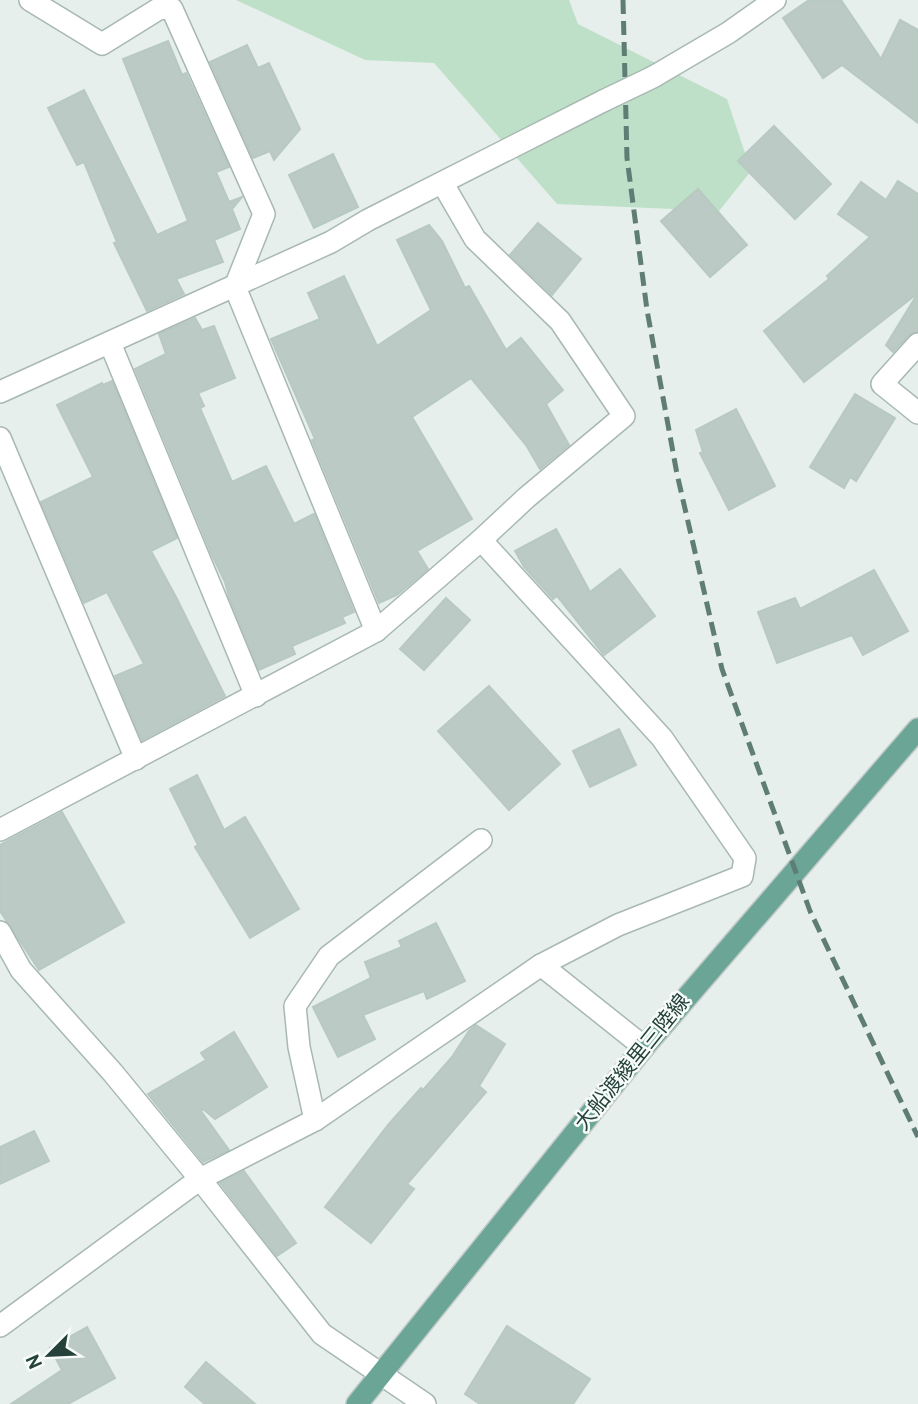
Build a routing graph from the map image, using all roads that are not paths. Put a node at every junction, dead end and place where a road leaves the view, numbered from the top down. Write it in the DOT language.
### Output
graph roads {
  1 [pos="30,0"];
  2 [pos="775,0"];
  3 [pos="443,184"];
  4 [pos="235,287"];
  5 [pos="110,343"];
  6 [pos="918,344"];
  7 [pos="0,393"];
  8 [pos="918,412"];
  9 [pos="0,438"];
  10 [pos="481,540"];
  11 [pos="376,631"];
  12 [pos="256,696"];
  13 [pos="918,729"];
  14 [pos="136,759"];
  15 [pos="0,830"];
  16 [pos="481,840"];
  17 [pos="0,932"];
  18 [pos="541,965"];
  19 [pos="644,1047"];
  20 [pos="315,1120"];
  21 [pos="200,1179"];
  22 [pos="0,1326"];
  23 [pos="381,1376"];
  24 [pos="357,1404"];
  25 [pos="425,1404"];
  1 -- 4 [label="street"];
  2 -- 3 [label="street, bridge"];
  3 -- 4 [label="street"];
  3 -- 10 [label="street"];
  4 -- 5 [label="street"];
  4 -- 11 [label="street"];
  5 -- 7 [label="street"];
  5 -- 12 [label="street"];
  6 -- 8 [label="street"];
  9 -- 14 [label="street"];
  10 -- 11 [label="street"];
  10 -- 18 [label="street"];
  11 -- 12 [label="street"];
  12 -- 14 [label="street"];
  13 -- 19 [label="main road, 大船渡綾里三陸線"];
  14 -- 15 [label="street"];
  16 -- 20 [label="street"];
  17 -- 21 [label="street"];
  18 -- 19 [label="street"];
  18 -- 20 [label="street"];
  19 -- 23 [label="main road, 大船渡綾里三陸線"];
  20 -- 21 [label="street"];
  21 -- 22 [label="street"];
  21 -- 23 [label="street"];
  23 -- 24 [label="main road, 大船渡綾里三陸線"];
  23 -- 25 [label="street"];
}
